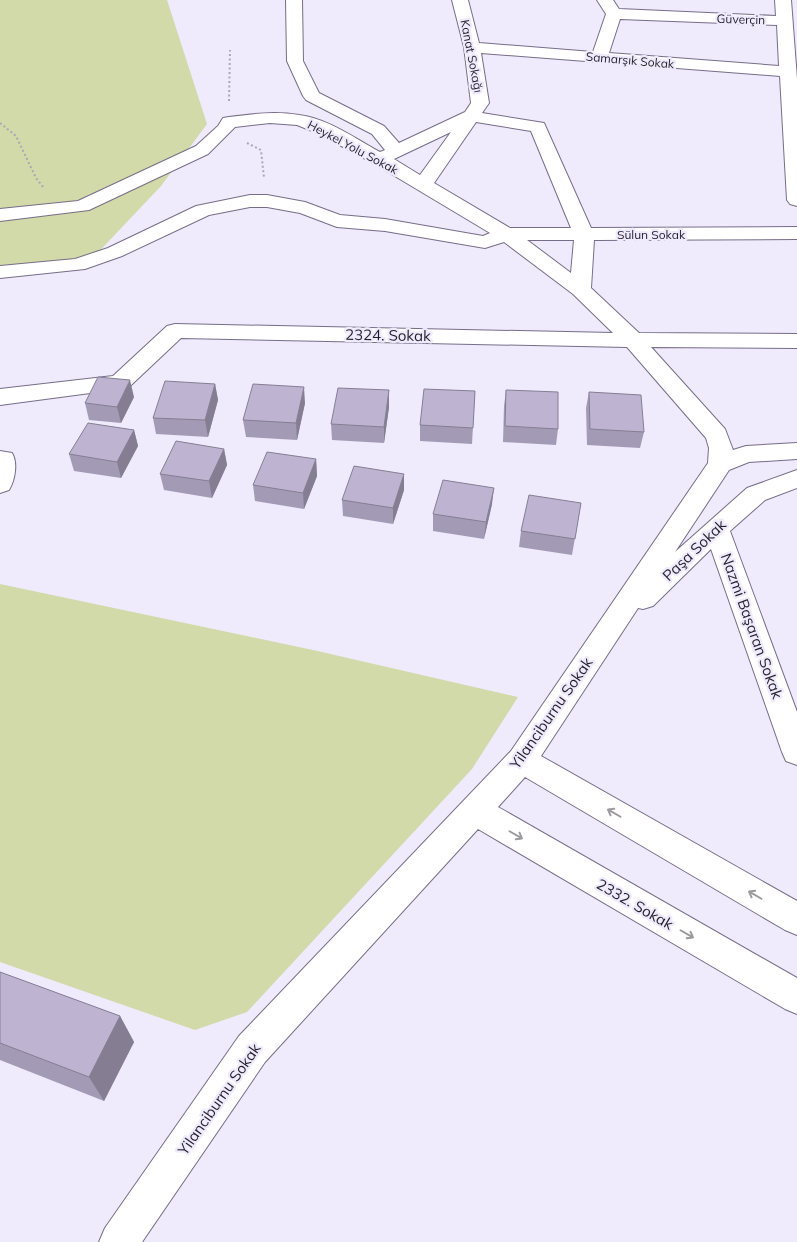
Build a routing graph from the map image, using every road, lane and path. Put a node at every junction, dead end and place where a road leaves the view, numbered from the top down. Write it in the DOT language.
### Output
graph roads {
  1 [pos="294,0"];
  2 [pos="460,0"];
  3 [pos="605,0"];
  4 [pos="787,11"];
  5 [pos="614,14"];
  6 [pos="472,47"];
  7 [pos="230,50"];
  8 [pos="599,58"];
  9 [pos="791,78"];
  10 [pos="470,116"];
  11 [pos="0,123"];
  12 [pos="223,129"];
  13 [pos="389,156"];
  14 [pos="423,184"];
  15 [pos="797,200"];
  16 [pos="267,201"];
  17 [pos="82,206"];
  18 [pos="0,215"];
  19 [pos="797,233"];
  20 [pos="506,234"];
  21 [pos="584,235"];
  22 [pos="0,272"];
  23 [pos="580,290"];
  24 [pos="633,340"];
  25 [pos="797,341"];
  26 [pos="0,397"];
  27 [pos="797,451"];
  28 [pos="0,459"];
  29 [pos="720,464"];
  30 [pos="796,481"];
  31 [pos="0,484"];
  32 [pos="716,528"];
  33 [pos="603,638"];
  34 [pos="797,752"];
  35 [pos="522,760"];
  36 [pos="474,810"];
  37 [pos="797,919"];
  38 [pos="797,998"];
  39 [pos="120,1242"];
  1 -- 13 [label="street"];
  2 -- 6 [label="street, Kanat Sokağı"];
  3 -- 5 [label="street"];
  4 -- 5 [label="street, Güverçin"];
  4 -- 9 [label="street"];
  5 -- 8 [label="street"];
  6 -- 8 [label="street, Samarşık Sokak"];
  6 -- 10 [label="street, Kanat Sokağı"];
  7 -- 12 [label="path"];
  8 -- 9 [label="street, Samarşık Sokak"];
  9 -- 15 [label="street"];
  10 -- 13 [label="street"];
  10 -- 14 [label="street, Kanat Sokağı"];
  10 -- 21 [label="street"];
  11 -- 17 [label="path"];
  12 -- 13 [label="street, Heykel Yolu Sokak"];
  12 -- 16 [label="path"];
  12 -- 17 [label="street"];
  13 -- 14 [label="street, Heykel Yolu Sokak"];
  14 -- 20 [label="street, Heykel Yolu Sokak"];
  16 -- 20 [label="street"];
  16 -- 22 [label="street"];
  17 -- 18 [label="street"];
  19 -- 21 [label="street, Sülun Sokak"];
  20 -- 21 [label="street, Sülun Sokak"];
  20 -- 23 [label="street"];
  21 -- 23 [label="street"];
  23 -- 24 [label="street"];
  24 -- 25 [label="street, 2324. Sokak"];
  24 -- 26 [label="street, 2324. Sokak"];
  24 -- 29 [label="street"];
  27 -- 29 [label="street"];
  28 -- 31 [label="street"];
  29 -- 33 [label="street, Yilanciburnu Sokak"];
  30 -- 32 [label="street, Paşa Sokak"];
  32 -- 33 [label="street, Paşa Sokak"];
  32 -- 34 [label="street, Nazmi Başaran Sokak"];
  33 -- 35 [label="street, Yilanciburnu Sokak"];
  35 -- 36 [label="street, Yilanciburnu Sokak"];
  37 -- 35 [label="street, one-way"];
  36 -- 38 [label="street, 2332. Sokak, one-way"];
  36 -- 39 [label="street, Yilanciburnu Sokak"];
}
